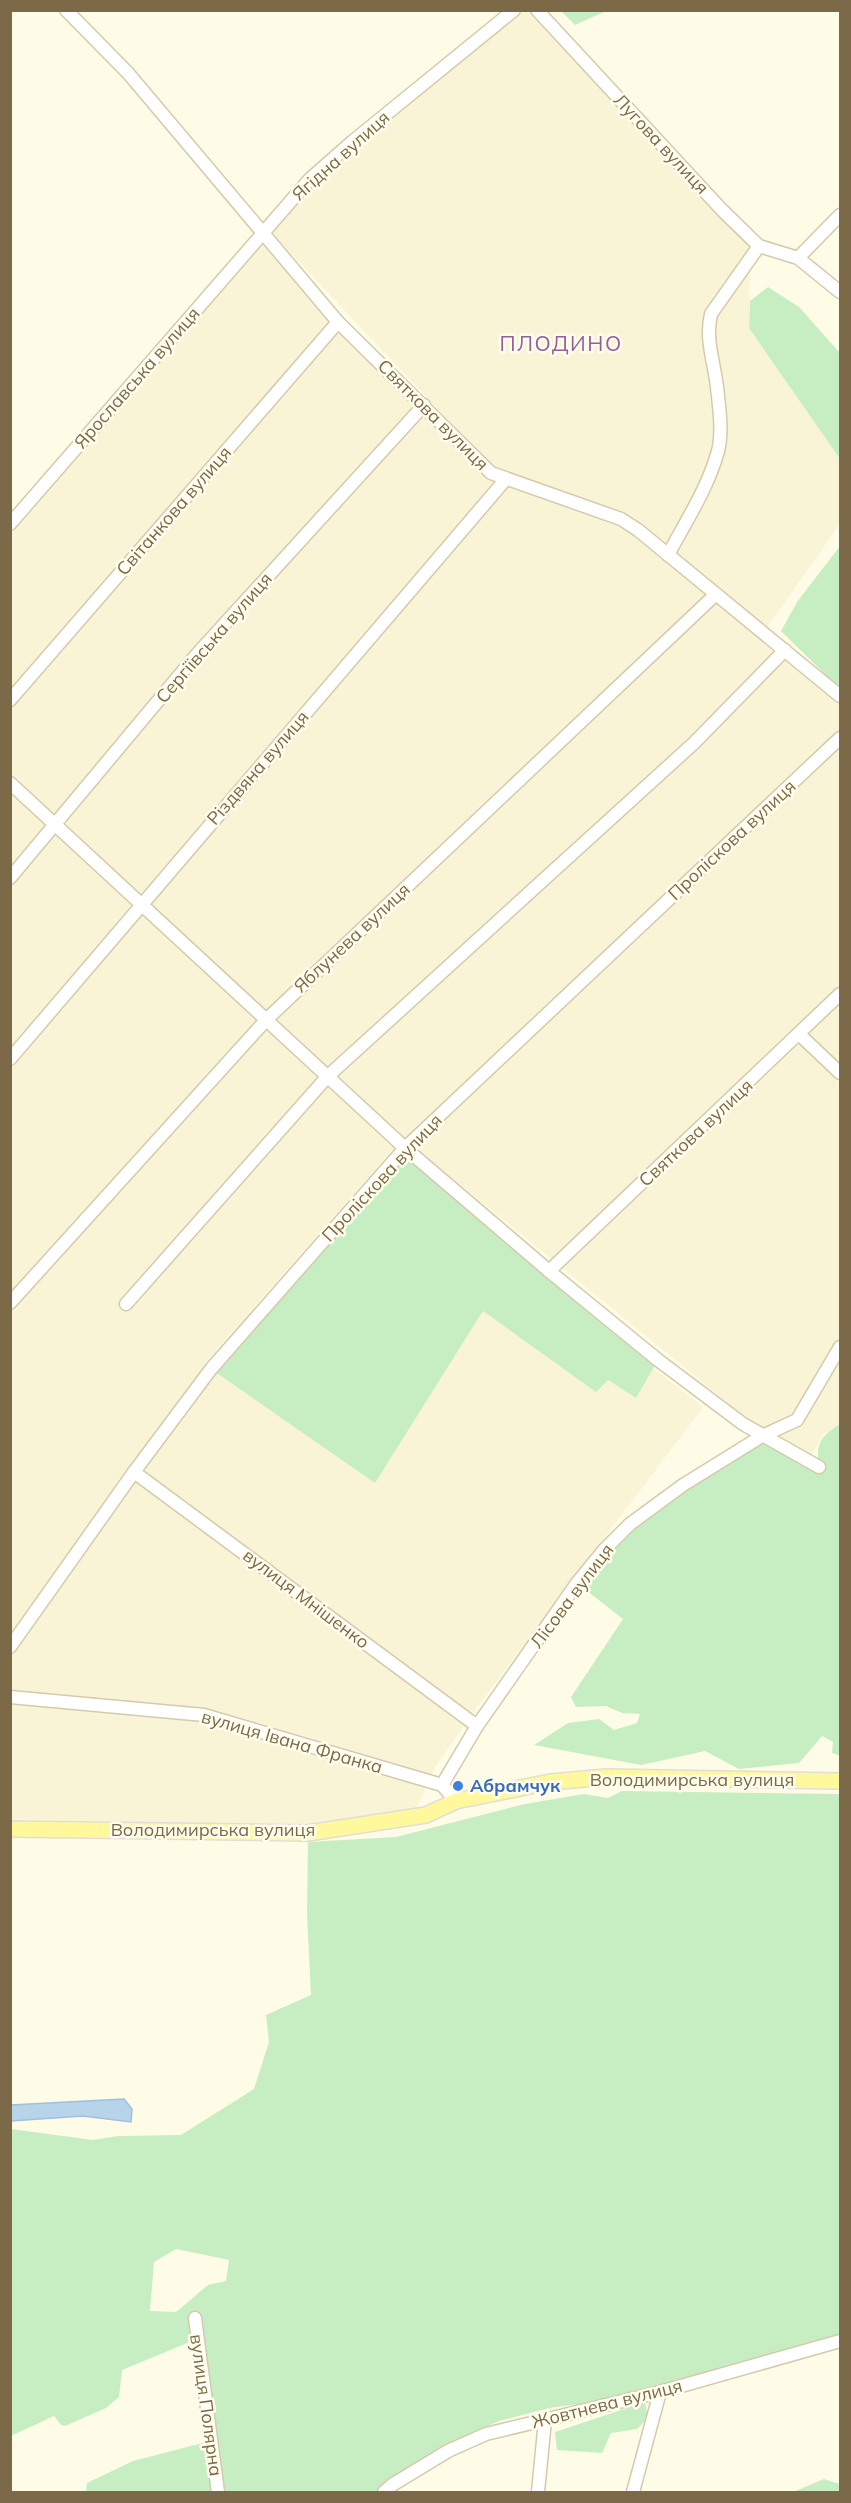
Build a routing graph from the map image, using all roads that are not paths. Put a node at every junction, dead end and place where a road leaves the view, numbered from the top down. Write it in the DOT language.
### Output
graph roads {
  1 [pos="66,10"];
  2 [pos="514,10"];
  3 [pos="537,10"];
  4 [pos="840,215"];
  5 [pos="264,232"];
  6 [pos="759,246"];
  7 [pos="798,258"];
  8 [pos="840,292"];
  9 [pos="338,322"];
  10 [pos="424,405"];
  11 [pos="506,479"];
  12 [pos="10,524"];
  13 [pos="668,555"];
  14 [pos="716,595"];
  15 [pos="784,650"];
  16 [pos="840,696"];
  17 [pos="10,700"];
  18 [pos="840,738"];
  19 [pos="10,783"];
  20 [pos="57,825"];
  21 [pos="10,878"];
  22 [pos="142,903"];
  23 [pos="840,994"];
  24 [pos="267,1019"];
  25 [pos="800,1035"];
  26 [pos="10,1059"];
  27 [pos="840,1073"];
  28 [pos="328,1076"];
  29 [pos="405,1148"];
  30 [pos="549,1271"];
  31 [pos="10,1303"];
  32 [pos="126,1304"];
  33 [pos="840,1347"];
  34 [pos="762,1436"];
  35 [pos="819,1467"];
  36 [pos="134,1472"];
  37 [pos="10,1647"];
  38 [pos="10,1697"];
  39 [pos="477,1726"];
  40 [pos="840,1781"];
  41 [pos="442,1785"];
  42 [pos="456,1801"];
  43 [pos="10,1829"];
  44 [pos="195,2318"];
  45 [pos="840,2341"];
  46 [pos="660,2392"];
  47 [pos="544,2420"];
  48 [pos="218,2493"];
  49 [pos="384,2493"];
  50 [pos="537,2493"];
  51 [pos="633,2493"];
  1 -- 5 [label="street"];
  2 -- 5 [label="street, Ягідна вулиця"];
  3 -- 6 [label="street, Лугова вулиця"];
  4 -- 7 [label="street"];
  5 -- 9 [label="street, Святкова вулиця"];
  5 -- 12 [label="street, Ярославська вулиця"];
  6 -- 7 [label="street, Лугова вулиця"];
  6 -- 13 [label="street"];
  7 -- 8 [label="street"];
  9 -- 10 [label="street, Святкова вулиця"];
  9 -- 17 [label="street, Світанкова вулиця"];
  10 -- 11 [label="street, Святкова вулиця"];
  10 -- 20 [label="street, Сергіївська вулиця"];
  11 -- 13 [label="street, Святкова вулиця"];
  11 -- 22 [label="street, Різдвяна вулиця"];
  13 -- 14 [label="street, Святкова вулиця"];
  14 -- 15 [label="street, Святкова вулиця"];
  14 -- 24 [label="street, Яблунева вулиця"];
  15 -- 16 [label="street, Святкова вулиця"];
  15 -- 28 [label="street"];
  18 -- 29 [label="street, Проліскова вулиця"];
  19 -- 20 [label="street"];
  20 -- 21 [label="street, Сергіївська вулиця"];
  20 -- 22 [label="street"];
  22 -- 24 [label="street"];
  22 -- 26 [label="street, Різдвяна вулиця"];
  23 -- 25 [label="street, Святкова вулиця"];
  24 -- 28 [label="street"];
  24 -- 31 [label="street, Яблунева вулиця"];
  25 -- 27 [label="street"];
  25 -- 30 [label="street, Святкова вулиця"];
  28 -- 29 [label="street"];
  28 -- 32 [label="street"];
  29 -- 30 [label="street"];
  29 -- 36 [label="street, Проліскова вулиця"];
  30 -- 34 [label="street"];
  33 -- 34 [label="street, Лісова вулиця"];
  34 -- 35 [label="street"];
  34 -- 39 [label="street, Лісова вулиця"];
  36 -- 37 [label="street, Проліскова вулиця"];
  36 -- 39 [label="street, вулиця Мнішенко"];
  38 -- 41 [label="street, вулиця Івана Франка"];
  39 -- 41 [label="street, Лісова вулиця"];
  40 -- 42 [label="main road, Володимирська вулиця"];
  41 -- 42 [label="street"];
  42 -- 43 [label="main road, Володимирська вулиця"];
  44 -- 48 [label="street, вулиця Полярна"];
  45 -- 46 [label="street, Жовтнева вулиця"];
  46 -- 47 [label="street, Жовтнева вулиця"];
  46 -- 51 [label="street"];
  47 -- 49 [label="street, Жовтнева вулиця"];
  47 -- 50 [label="street"];
}
